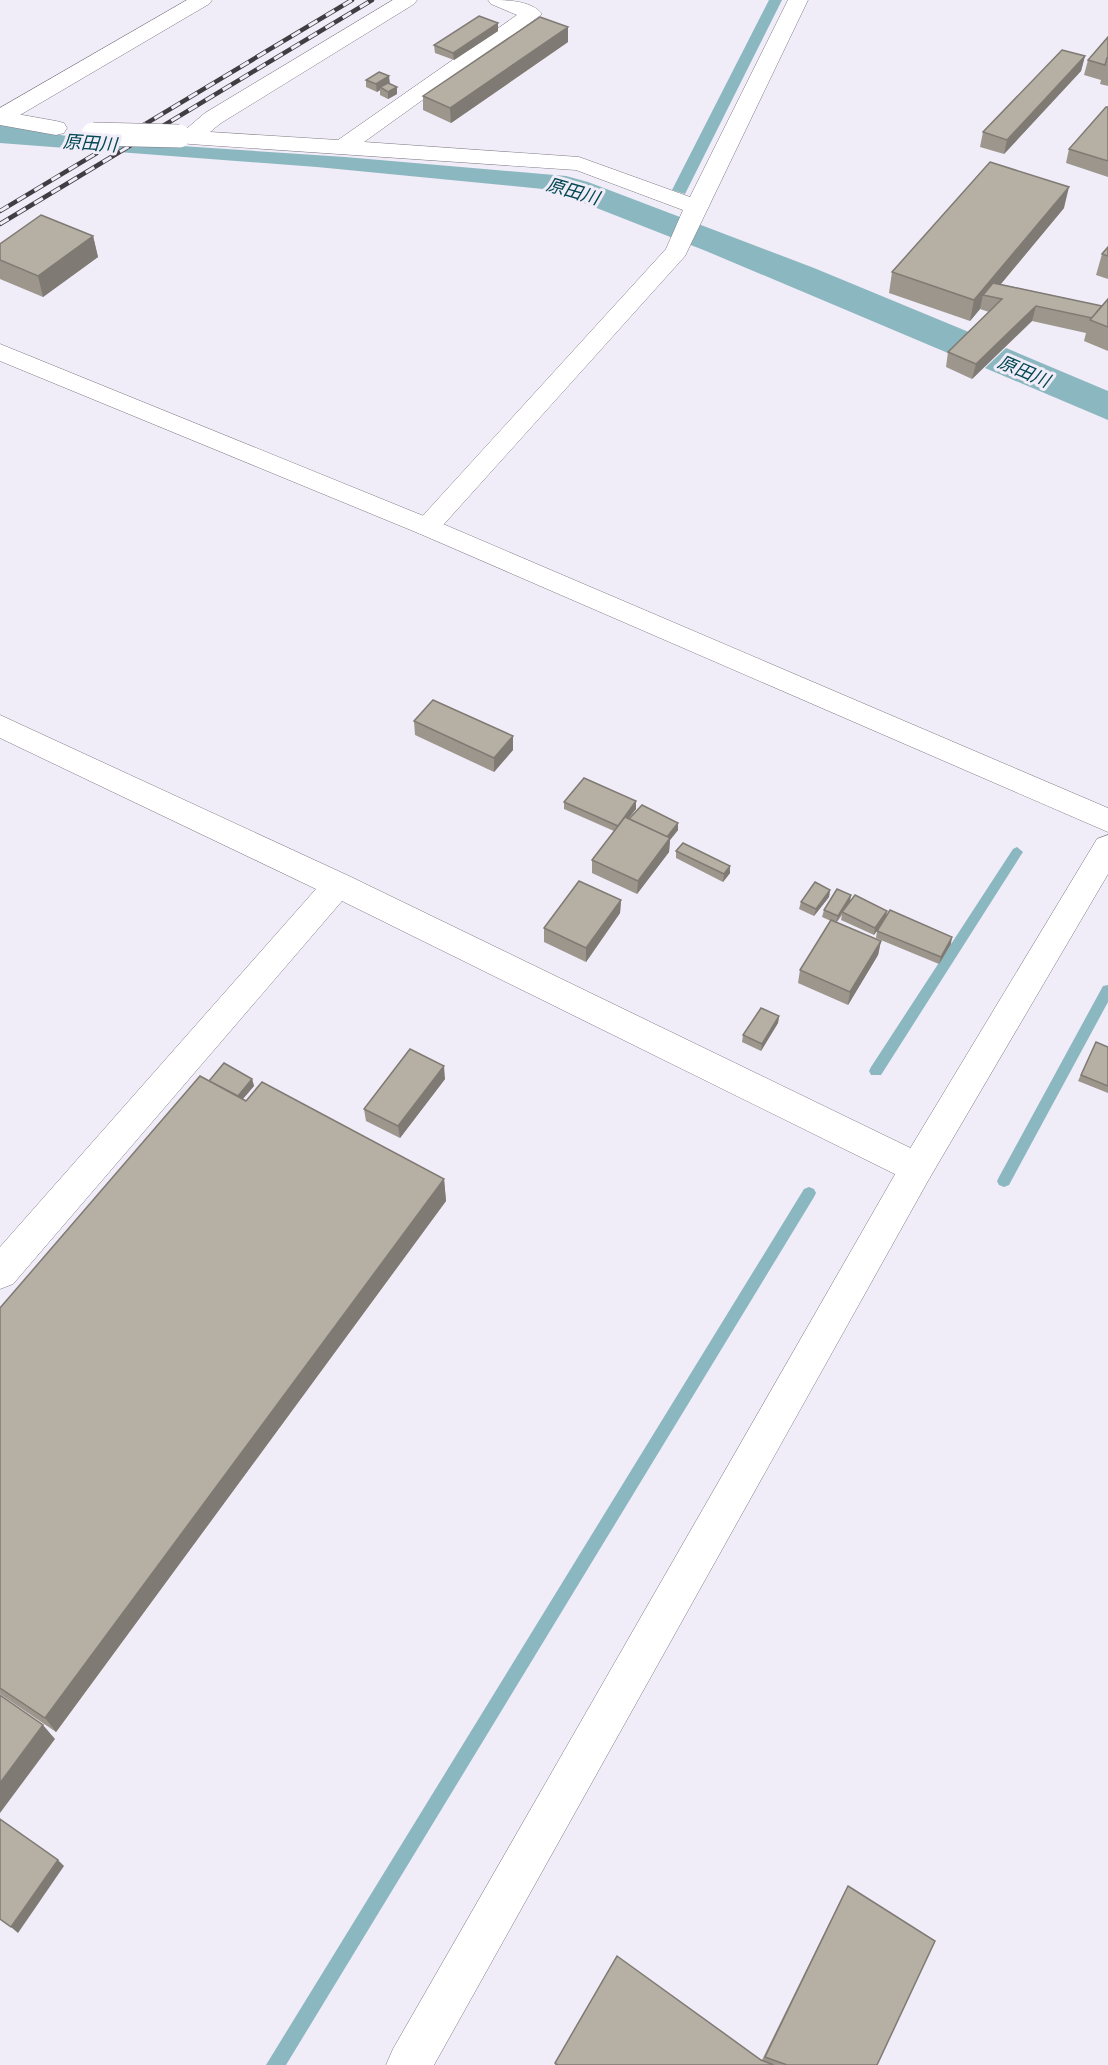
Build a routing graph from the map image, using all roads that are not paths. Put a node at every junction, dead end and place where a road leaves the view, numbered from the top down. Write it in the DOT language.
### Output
graph roads {
  1 [pos="170,0"];
  2 [pos="202,0"];
  3 [pos="407,0"];
  4 [pos="498,0"];
  5 [pos="798,0"];
  6 [pos="0,98"];
  7 [pos="0,118"];
  8 [pos="57,128"];
  9 [pos="93,134"];
  10 [pos="184,136"];
  11 [pos="342,148"];
  12 [pos="696,207"];
  13 [pos="0,352"];
  14 [pos="427,527"];
  15 [pos="0,726"];
  16 [pos="1108,821"];
  17 [pos="1108,847"];
  18 [pos="338,885"];
  19 [pos="917,1168"];
  20 [pos="0,1273"];
  21 [pos="409,2065"];
  1 -- 6 [label="main road"];
  2 -- 7 [label="main road"];
  3 -- 10 [label="main road"];
  4 -- 11 [label="main road"];
  5 -- 12 [label="main road"];
  7 -- 8 [label="main road"];
  9 -- 10 [label="main road, bridge"];
  10 -- 11 [label="main road"];
  11 -- 12 [label="main road"];
  12 -- 14 [label="main road"];
  13 -- 14 [label="main road"];
  14 -- 16 [label="main road"];
  15 -- 18 [label="main road"];
  17 -- 19 [label="main road"];
  18 -- 19 [label="main road"];
  18 -- 20 [label="main road"];
  19 -- 21 [label="main road"];
}
